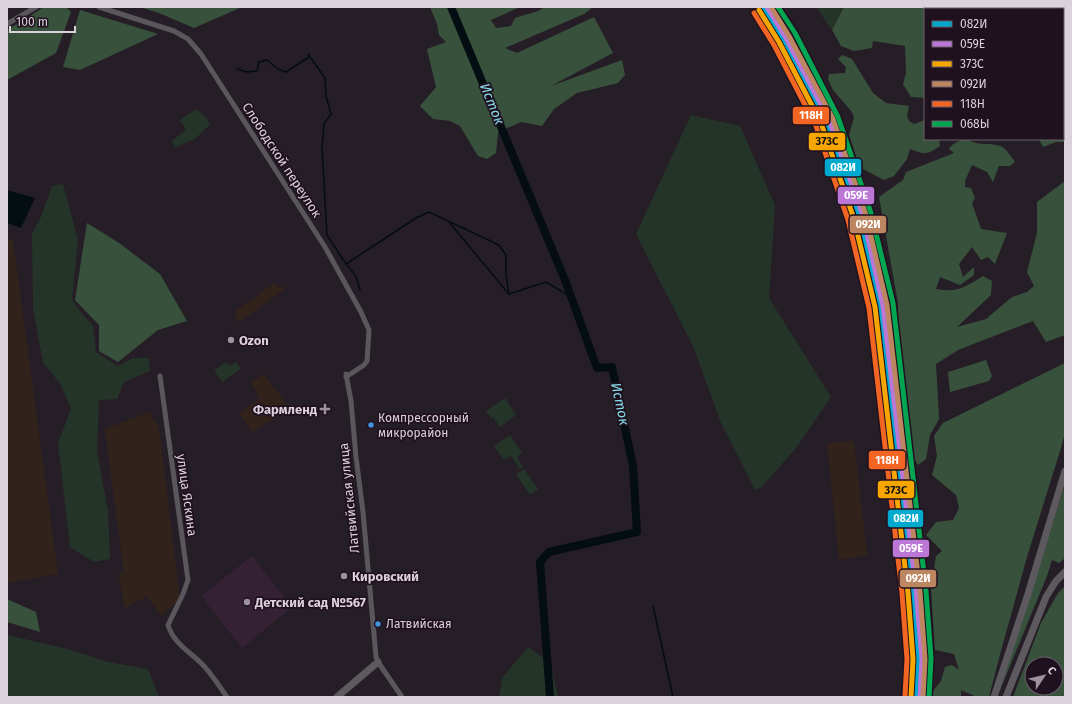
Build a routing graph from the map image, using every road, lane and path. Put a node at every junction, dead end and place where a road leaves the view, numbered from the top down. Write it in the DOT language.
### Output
graph roads {
  1 [pos="36,7"];
  2 [pos="99,7"];
  3 [pos="7,24"];
  4 [pos="160,376"];
  5 [pos="346,376"];
  6 [pos="1065,471"];
  7 [pos="1065,572"];
  8 [pos="378,662"];
  9 [pos="227,697"];
  10 [pos="337,697"];
  11 [pos="402,697"];
  12 [pos="994,697"];
  13 [pos="1006,697"];
  1 -- 3 [label="street"];
  2 -- 5 [label="street, Слободской переулок"];
  4 -- 9 [label="street, улица Яскина"];
  5 -- 8 [label="street, Латвийская улица"];
  6 -- 12 [label="main road"];
  7 -- 13 [label="main road"];
  8 -- 10 [label="main road"];
  8 -- 11 [label="street"];
}
